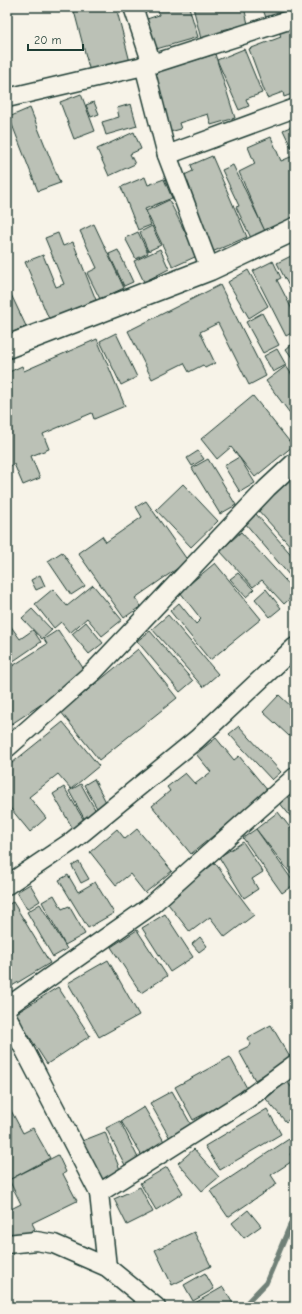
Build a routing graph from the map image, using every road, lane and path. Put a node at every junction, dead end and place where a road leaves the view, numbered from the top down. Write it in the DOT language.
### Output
graph roads {
  1 [pos="133,7"];
  2 [pos="295,18"];
  3 [pos="148,65"];
  4 [pos="7,98"];
  5 [pos="295,108"];
  6 [pos="167,156"];
  7 [pos="295,229"];
  8 [pos="210,269"];
  9 [pos="7,348"];
  10 [pos="295,462"];
  11 [pos="295,647"];
  12 [pos="7,748"];
  13 [pos="295,777"];
  14 [pos="7,885"];
  15 [pos="7,1007"];
  16 [pos="7,1016"];
  17 [pos="295,1064"];
  18 [pos="99,1193"];
  19 [pos="7,1244"];
  20 [pos="107,1267"];
  21 [pos="156,1307"];
  1 -- 3 [label="street"];
  2 -- 3 [label="street"];
  3 -- 4 [label="street"];
  3 -- 6 [label="street"];
  5 -- 6 [label="street"];
  6 -- 8 [label="street"];
  7 -- 8 [label="street"];
  8 -- 9 [label="street"];
  10 -- 12 [label="street"];
  11 -- 14 [label="street"];
  13 -- 15 [label="street"];
  16 -- 18 [label="street"];
  17 -- 18 [label="street"];
  18 -- 20 [label="street"];
  19 -- 20 [label="street"];
  20 -- 21 [label="street"];
}
